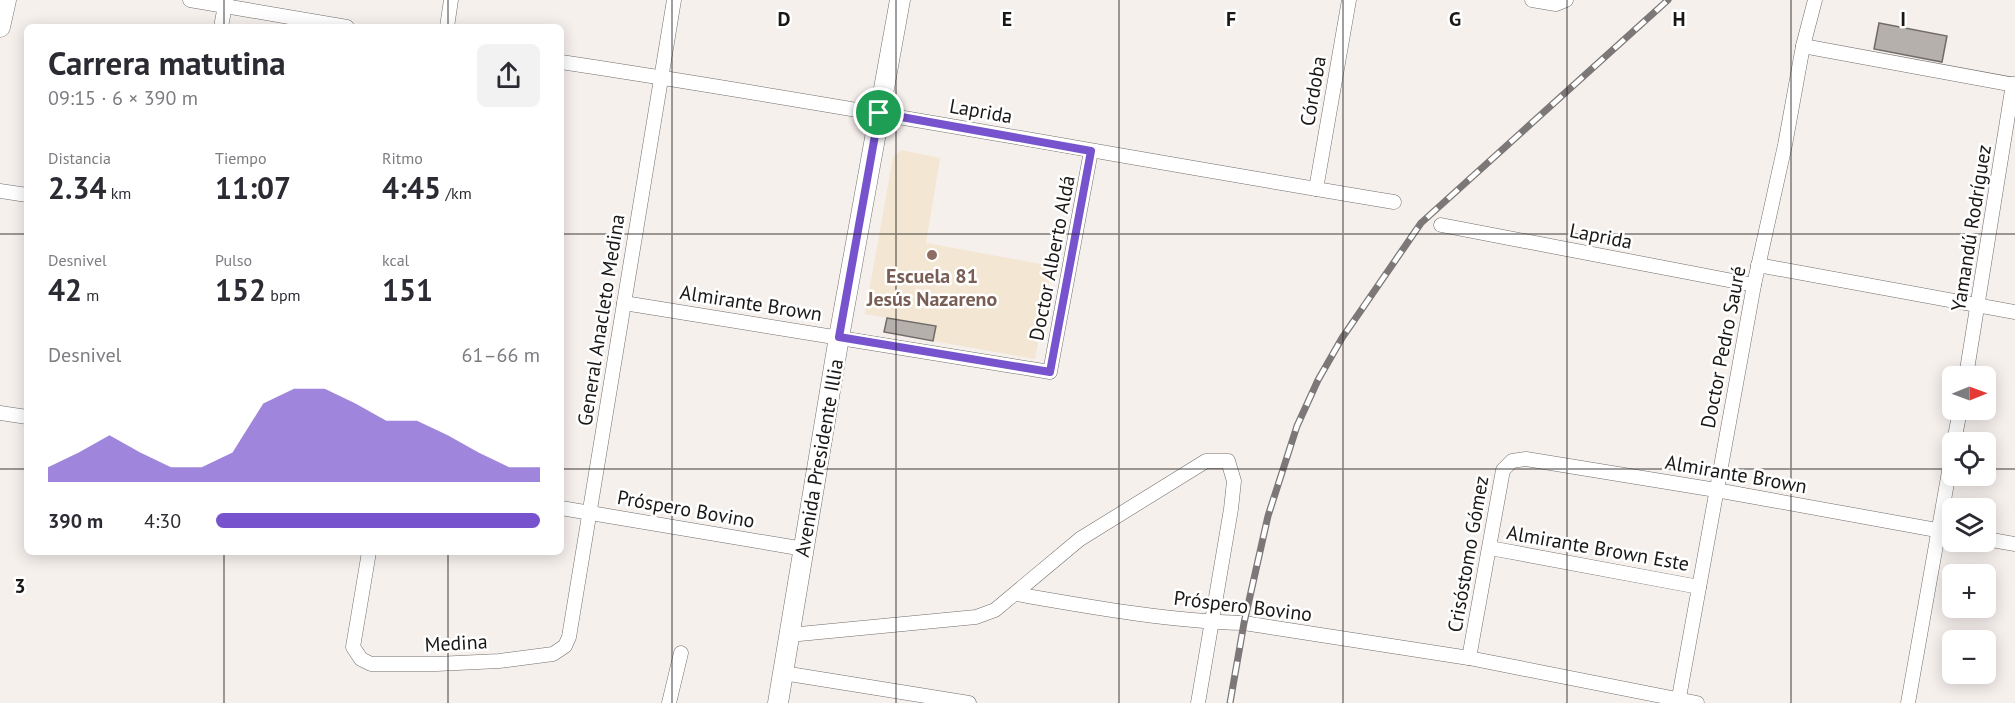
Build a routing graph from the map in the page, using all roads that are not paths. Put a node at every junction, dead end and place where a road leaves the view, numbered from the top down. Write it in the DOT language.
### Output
graph roads {
  1 [pos="6,0"];
  2 [pos="190,0"];
  3 [pos="452,0"];
  4 [pos="674,0"];
  5 [pos="900,0"];
  6 [pos="1349,0"];
  7 [pos="1532,0"];
  8 [pos="1566,0"];
  9 [pos="1815,0"];
  10 [pos="226,3"];
  11 [pos="222,24"];
  12 [pos="332,24"];
  13 [pos="448,24"];
  14 [pos="0,27"];
  15 [pos="1803,46"];
  16 [pos="564,62"];
  17 [pos="661,77"];
  18 [pos="2014,85"];
  19 [pos="879,113"];
  20 [pos="1091,151"];
  21 [pos="1316,189"];
  22 [pos="0,191"];
  23 [pos="24,195"];
  24 [pos="1394,202"];
  25 [pos="1441,225"];
  26 [pos="1758,265"];
  27 [pos="1754,285"];
  28 [pos="624,303"];
  29 [pos="1979,306"];
  30 [pos="2015,312"];
  31 [pos="839,337"];
  32 [pos="1968,366"];
  33 [pos="1050,372"];
  34 [pos="0,413"];
  35 [pos="24,417"];
  36 [pos="1512,461"];
  37 [pos="1946,486"];
  38 [pos="1716,490"];
  39 [pos="564,508"];
  40 [pos="590,512"];
  41 [pos="1938,531"];
  42 [pos="1942,532"];
  43 [pos="1996,541"];
  44 [pos="2015,544"];
  45 [pos="1490,548"];
  46 [pos="804,549"];
  47 [pos="368,555"];
  48 [pos="1699,587"];
  49 [pos="1016,594"];
  50 [pos="1212,622"];
  51 [pos="789,635"];
  52 [pos="565,646"];
  53 [pos="681,653"];
  54 [pos="1469,658"];
  55 [pos="783,672"];
  56 [pos="1679,701"];
  57 [pos="669,703"];
  58 [pos="778,703"];
  59 [pos="969,703"];
  60 [pos="1198,703"];
  61 [pos="1697,703"];
  62 [pos="1908,703"];
  1 -- 14 [label="main road"];
  2 -- 10 [label="street"];
  3 -- 13 [label="street"];
  4 -- 17 [label="street, General Anacleto Medina"];
  5 -- 19 [label="main road, Avenida Presidente Illia"];
  6 -- 21 [label="street, Córdoba"];
  7 -- 8 [label="street"];
  9 -- 15 [label="street, Doctor Pedro Sauré"];
  10 -- 11 [label="street"];
  10 -- 12 [label="street"];
  15 -- 18 [label="street"];
  15 -- 26 [label="street, Doctor Pedro Sauré"];
  16 -- 17 [label="street, Laprida"];
  17 -- 19 [label="street, Laprida"];
  17 -- 28 [label="street, General Anacleto Medina"];
  18 -- 29 [label="street, Yamandú Rodríguez"];
  19 -- 20 [label="street, Laprida"];
  19 -- 31 [label="main road, Avenida Presidente Illia"];
  20 -- 21 [label="street, Laprida"];
  20 -- 33 [label="street, Doctor Alberto Aldá"];
  21 -- 24 [label="street, Laprida"];
  22 -- 23 [label="street"];
  25 -- 27 [label="street, Laprida"];
  26 -- 27 [label="street, Doctor Pedro Sauré"];
  26 -- 29 [label="street"];
  27 -- 38 [label="street, Doctor Pedro Sauré"];
  28 -- 31 [label="street, Almirante Brown"];
  28 -- 40 [label="street, General Anacleto Medina"];
  29 -- 30 [label="street"];
  29 -- 32 [label="street, Yamandú Rodríguez"];
  31 -- 33 [label="street, Almirante Brown"];
  31 -- 46 [label="main road, Avenida Presidente Illia"];
  34 -- 35 [label="street"];
  36 -- 38 [label="street, Almirante Brown"];
  36 -- 45 [label="street, Crisóstomo Gómez"];
  37 -- 41 [label="street"];
  38 -- 41 [label="street, Almirante Brown"];
  38 -- 48 [label="street, Doctor Pedro Sauré"];
  39 -- 40 [label="street, Próspero Bovino"];
  40 -- 46 [label="street, Próspero Bovino"];
  40 -- 52 [label="street, General Anacleto Medina"];
  41 -- 42 [label="street, Almirante Brown"];
  41 -- 62 [label="street"];
  43 -- 44 [label="street"];
  45 -- 48 [label="street, Almirante Brown Este"];
  45 -- 54 [label="street, Crisóstomo Gómez"];
  46 -- 51 [label="main road, Avenida Presidente Illia"];
  47 -- 52 [label="street, Medina"];
  48 -- 56 [label="street, Doctor Pedro Sauré"];
  49 -- 50 [label="street, Próspero Bovino"];
  49 -- 50 [label="street"];
  49 -- 51 [label="street"];
  50 -- 54 [label="street, Próspero Bovino"];
  50 -- 60 [label="street"];
  51 -- 55 [label="main road, Avenida Presidente Illia"];
  53 -- 57 [label="street"];
  54 -- 56 [label="street, Próspero Bovino"];
  55 -- 58 [label="main road, Avenida Presidente Illia"];
  55 -- 59 [label="street"];
  56 -- 61 [label="street, Próspero Bovino"];
}
